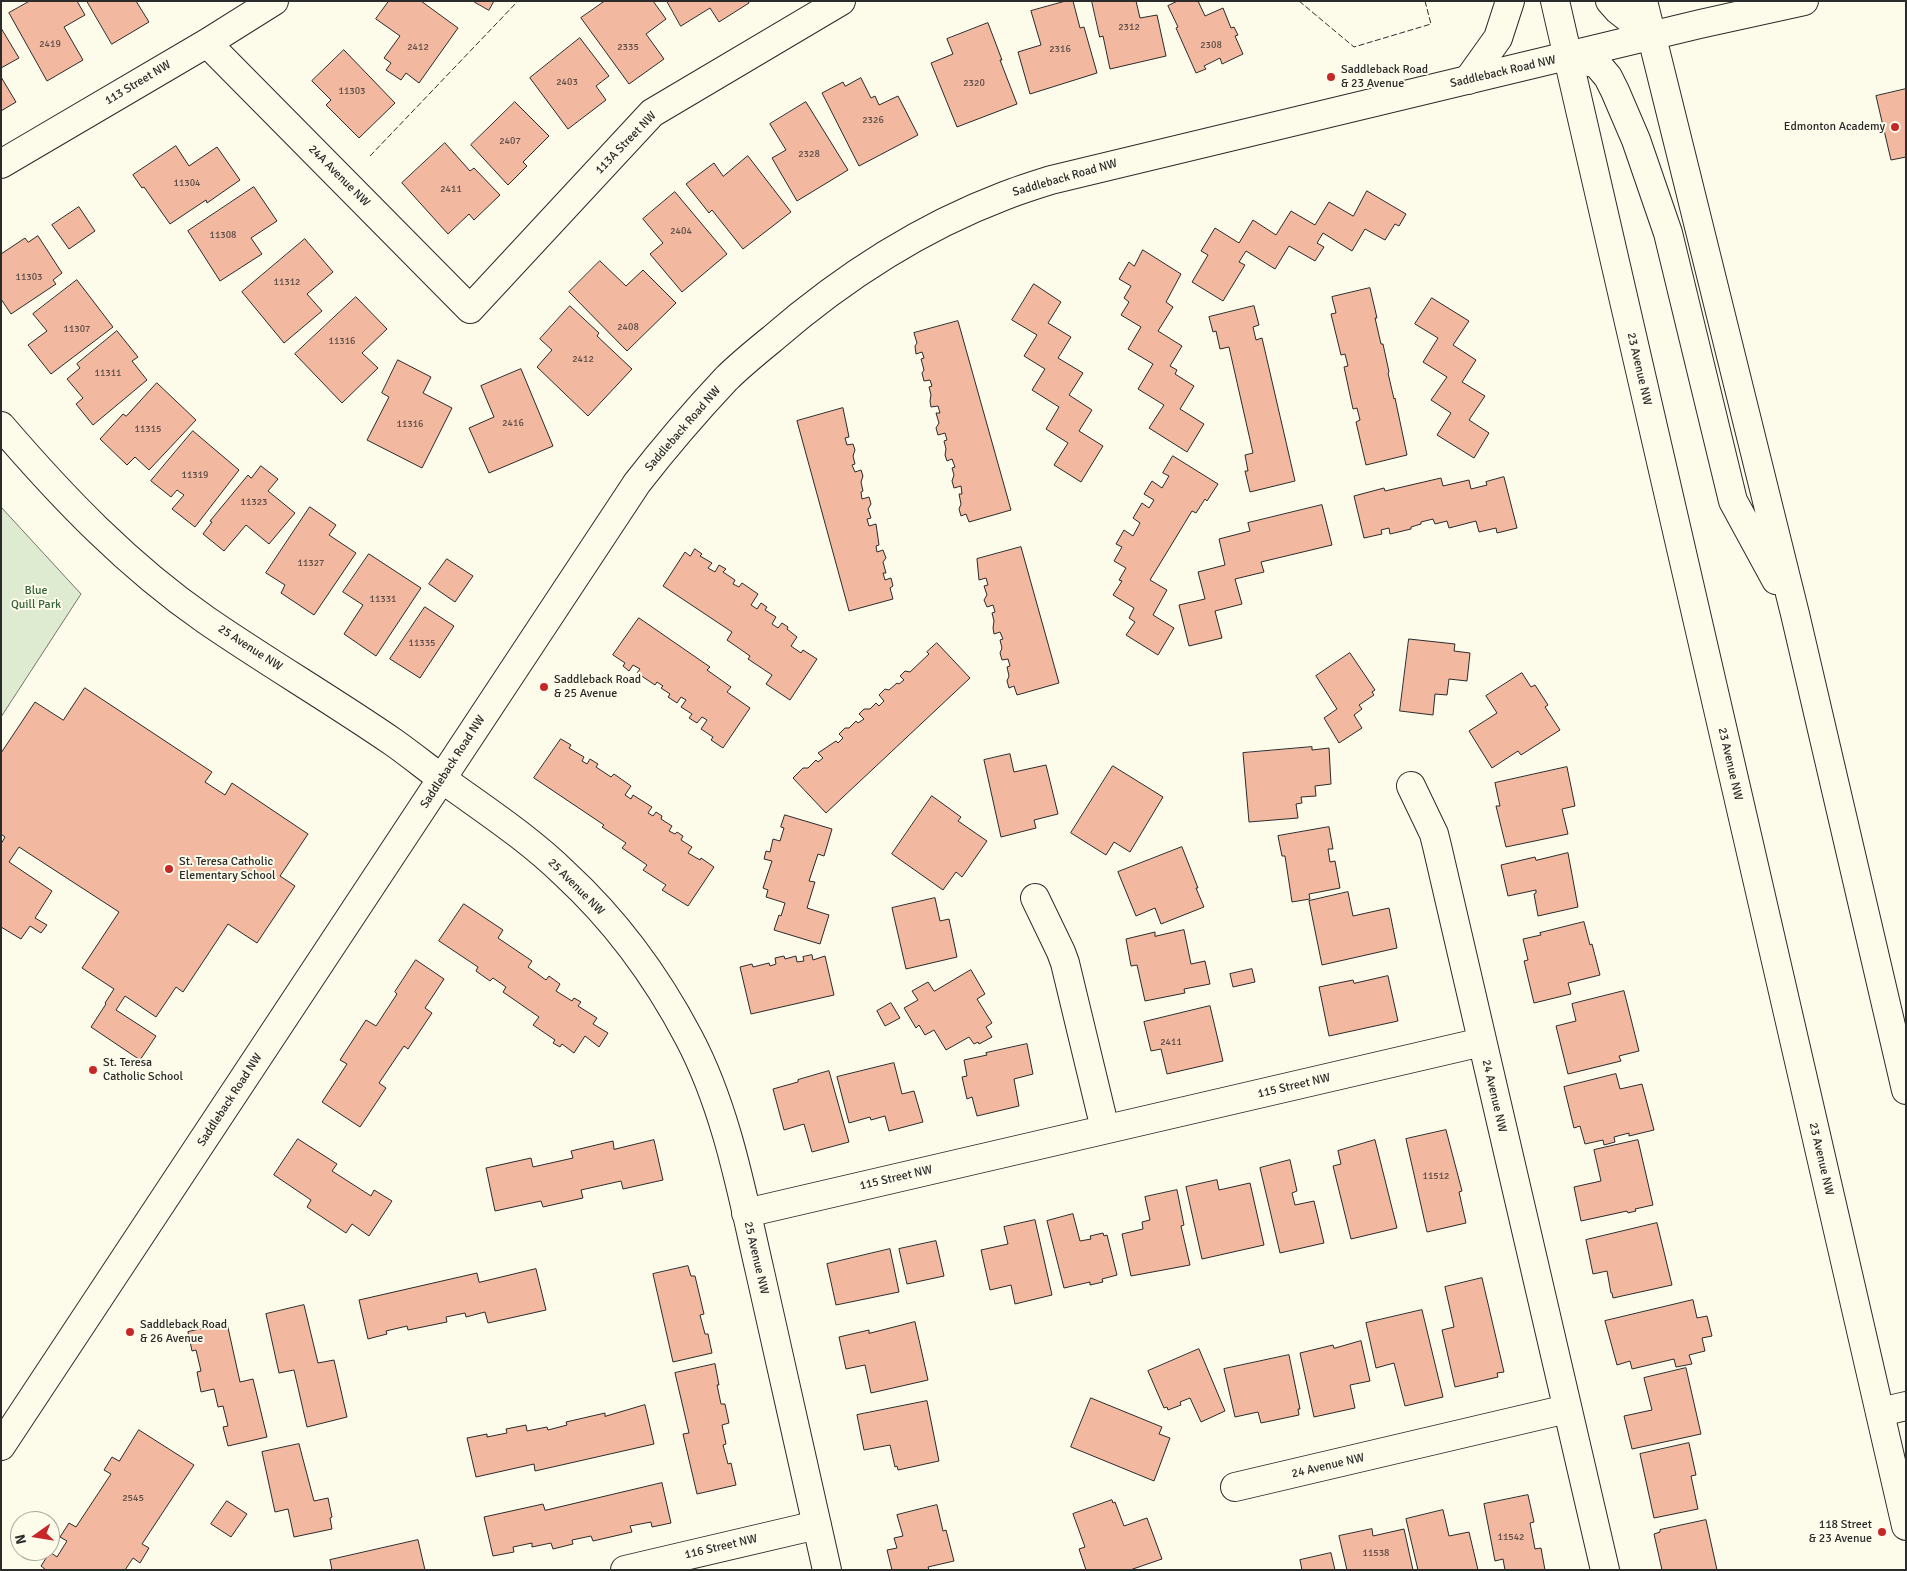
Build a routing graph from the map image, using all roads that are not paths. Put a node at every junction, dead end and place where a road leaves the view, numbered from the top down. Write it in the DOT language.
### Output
graph roads {
  1 [pos="274,1"];
  2 [pos="841,1"];
  3 [pos="1510,1"];
  4 [pos="1555,1"];
  5 [pos="1610,1"];
  6 [pos="1643,1"];
  7 [pos="1804,1"];
  8 [pos="1651,36"];
  9 [pos="207,43"];
  10 [pos="1568,56"];
  11 [pos="1468,80"];
  12 [pos="1,164"];
  13 [pos="470,310"];
  14 [pos="1,426"];
  15 [pos="1795,614"];
  16 [pos="442,780"];
  17 [pos="1411,786"];
  18 [pos="1035,898"];
  19 [pos="1482,1042"];
  20 [pos="1906,1090"];
  21 [pos="1105,1129"];
  22 [pos="746,1212"];
  23 [pos="1906,1406"];
  24 [pos="1567,1409"];
  25 [pos="1880,1412"];
  26 [pos="1,1446"];
  27 [pos="1235,1488"];
  28 [pos="818,1525"];
  29 [pos="1906,1526"];
  30 [pos="626,1570"];
  31 [pos="827,1570"];
  32 [pos="1605,1570"];
  1 -- 9 [label="street, 113 Street NW"];
  2 -- 13 [label="street, 113A Street NW"];
  3 -- 11 [label="street"];
  4 -- 10 [label="street, 23 Avenue NW"];
  5 -- 8 [label="street"];
  6 -- 8 [label="street"];
  7 -- 8 [label="street, Saddleback Road NW"];
  8 -- 10 [label="street, Saddleback Road NW"];
  8 -- 15 [label="street"];
  9 -- 12 [label="street, 113 Street NW"];
  9 -- 13 [label="street, 24A Avenue NW"];
  10 -- 11 [label="street, Saddleback Road NW"];
  10 -- 15 [label="street"];
  10 -- 25 [label="street, 23 Avenue NW"];
  11 -- 16 [label="street, Saddleback Road NW"];
  14 -- 16 [label="street, 25 Avenue NW"];
  15 -- 20 [label="street"];
  16 -- 22 [label="street, 25 Avenue NW"];
  16 -- 26 [label="street, Saddleback Road NW"];
  17 -- 19 [label="street, 24 Avenue NW"];
  18 -- 21 [label="street"];
  19 -- 21 [label="street, 115 Street NW"];
  19 -- 24 [label="street, 24 Avenue NW"];
  21 -- 22 [label="street, 115 Street NW"];
  22 -- 28 [label="street, 25 Avenue NW"];
  23 -- 25 [label="street"];
  24 -- 27 [label="street, 24 Avenue NW"];
  24 -- 32 [label="street, 24 Avenue NW"];
  25 -- 29 [label="street, 23 Avenue NW"];
  28 -- 30 [label="street, 116 Street NW"];
  28 -- 31 [label="street, 25 Avenue NW"];
}
